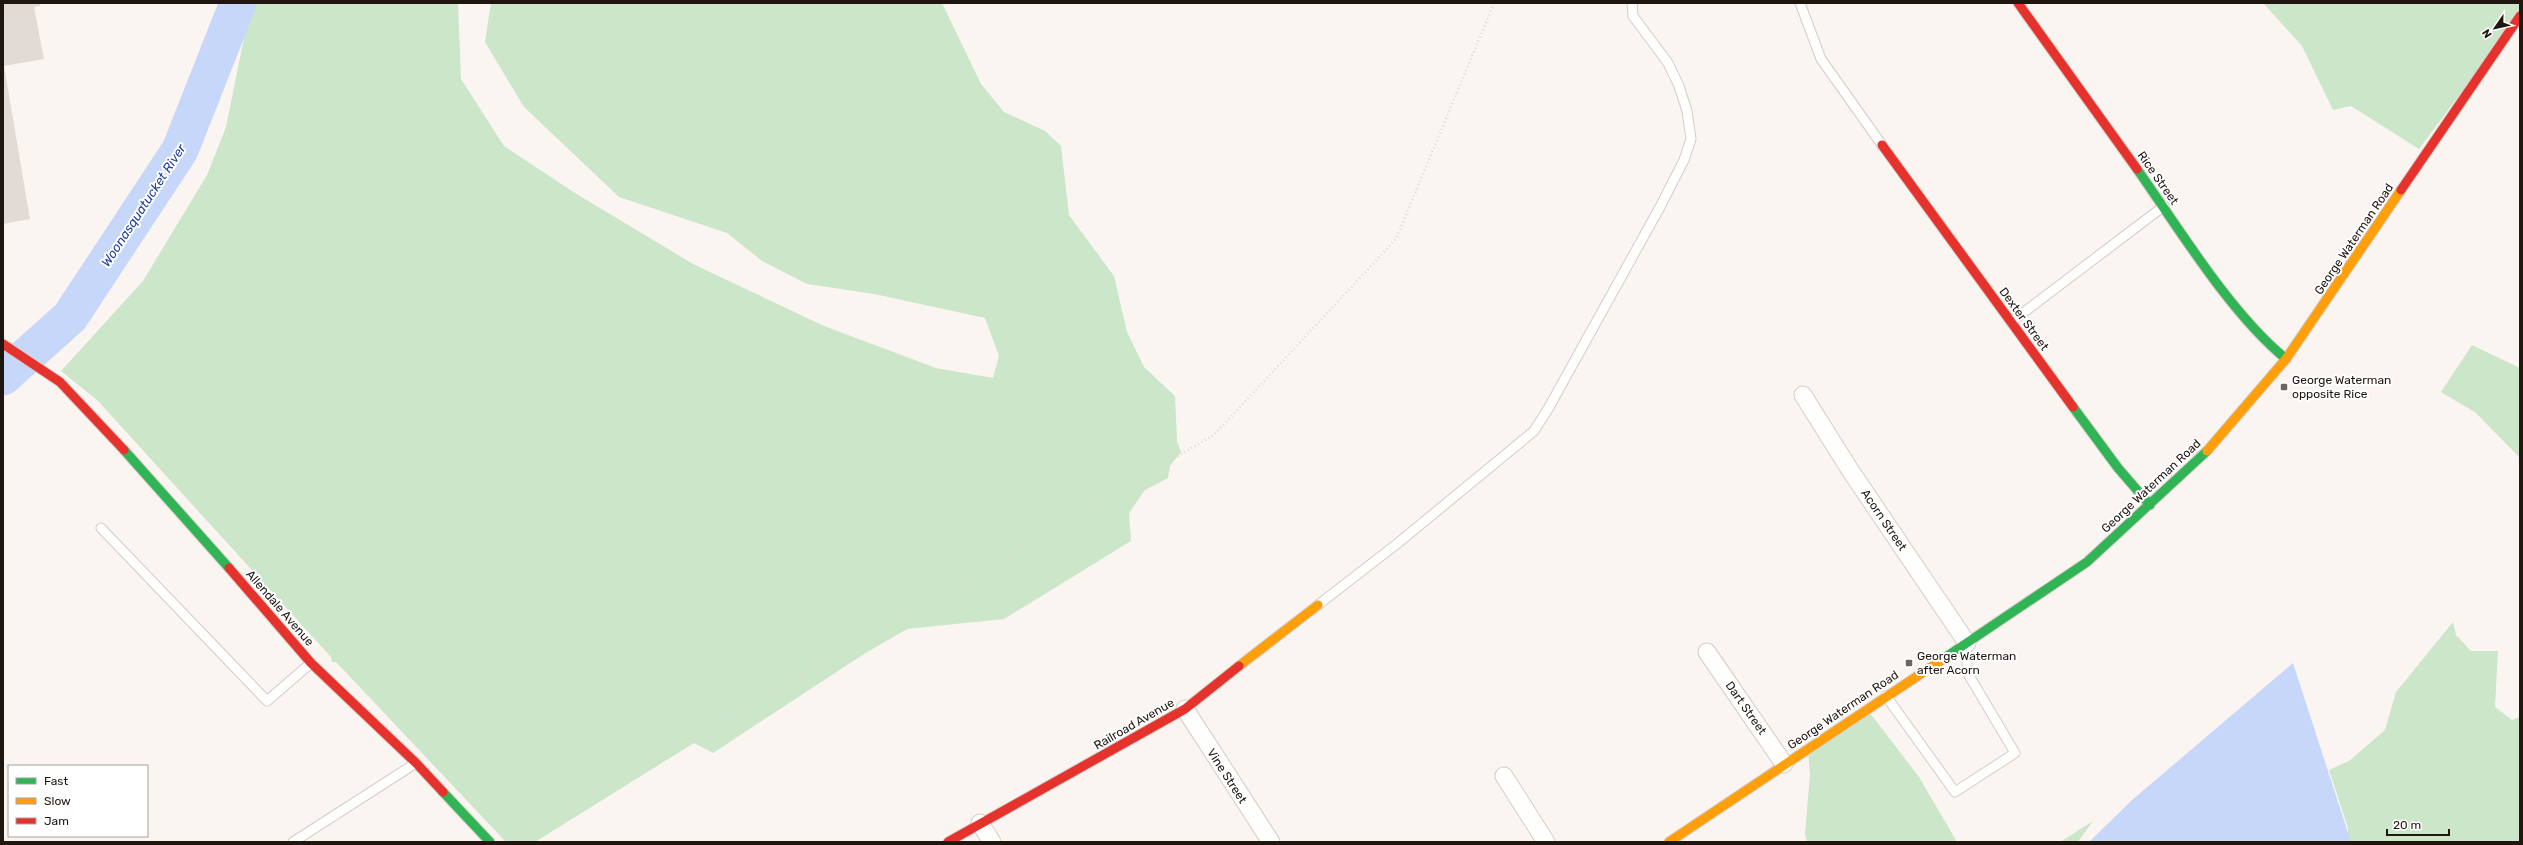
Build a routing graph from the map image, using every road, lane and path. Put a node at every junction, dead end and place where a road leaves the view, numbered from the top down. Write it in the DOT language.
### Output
graph roads {
  1 [pos="1494,3"];
  2 [pos="1632,3"];
  3 [pos="1800,3"];
  4 [pos="2018,3"];
  5 [pos="2520,16"];
  6 [pos="1882,145"];
  7 [pos="2164,206"];
  8 [pos="2011,322"];
  9 [pos="3,344"];
  10 [pos="2286,359"];
  11 [pos="1803,395"];
  12 [pos="2150,505"];
  13 [pos="101,528"];
  14 [pos="1318,605"];
  15 [pos="1967,643"];
  16 [pos="1707,652"];
  17 [pos="311,663"];
  18 [pos="1886,696"];
  19 [pos="1185,709"];
  20 [pos="416,764"];
  21 [pos="1784,764"];
  22 [pos="1504,776"];
  23 [pos="980,823"];
  24 [pos="293,842"];
  25 [pos="490,842"];
  26 [pos="504,842"];
  27 [pos="948,842"];
  28 [pos="992,842"];
  29 [pos="1271,842"];
  30 [pos="1546,842"];
  31 [pos="1668,842"];
  1 -- 26 [label="path"];
  2 -- 14 [label="lane"];
  3 -- 6 [label="lane"];
  4 -- 7 [label="street, Rice Street"];
  5 -- 10 [label="street, George Waterman Road"];
  6 -- 8 [label="street, Dexter Street"];
  7 -- 8 [label="lane"];
  7 -- 10 [label="street, Rice Street"];
  8 -- 12 [label="street, Dexter Street"];
  9 -- 17 [label="street, Allendale Avenue"];
  10 -- 12 [label="street, George Waterman Road"];
  11 -- 15 [label="street, Acorn Street"];
  12 -- 15 [label="street, George Waterman Road"];
  13 -- 17 [label="lane"];
  14 -- 19 [label="street, Railroad Avenue"];
  15 -- 18 [label="street, George Waterman Road"];
  15 -- 18 [label="lane"];
  16 -- 21 [label="street, Dart Street"];
  17 -- 20 [label="street, Allendale Avenue"];
  18 -- 21 [label="street, George Waterman Road"];
  19 -- 23 [label="street, Railroad Avenue"];
  19 -- 29 [label="street, Vine Street"];
  20 -- 24 [label="lane"];
  20 -- 25 [label="street, Allendale Avenue"];
  21 -- 31 [label="street, George Waterman Road"];
  22 -- 30 [label="street"];
  23 -- 27 [label="street, Railroad Avenue"];
  23 -- 28 [label="street"];
}
